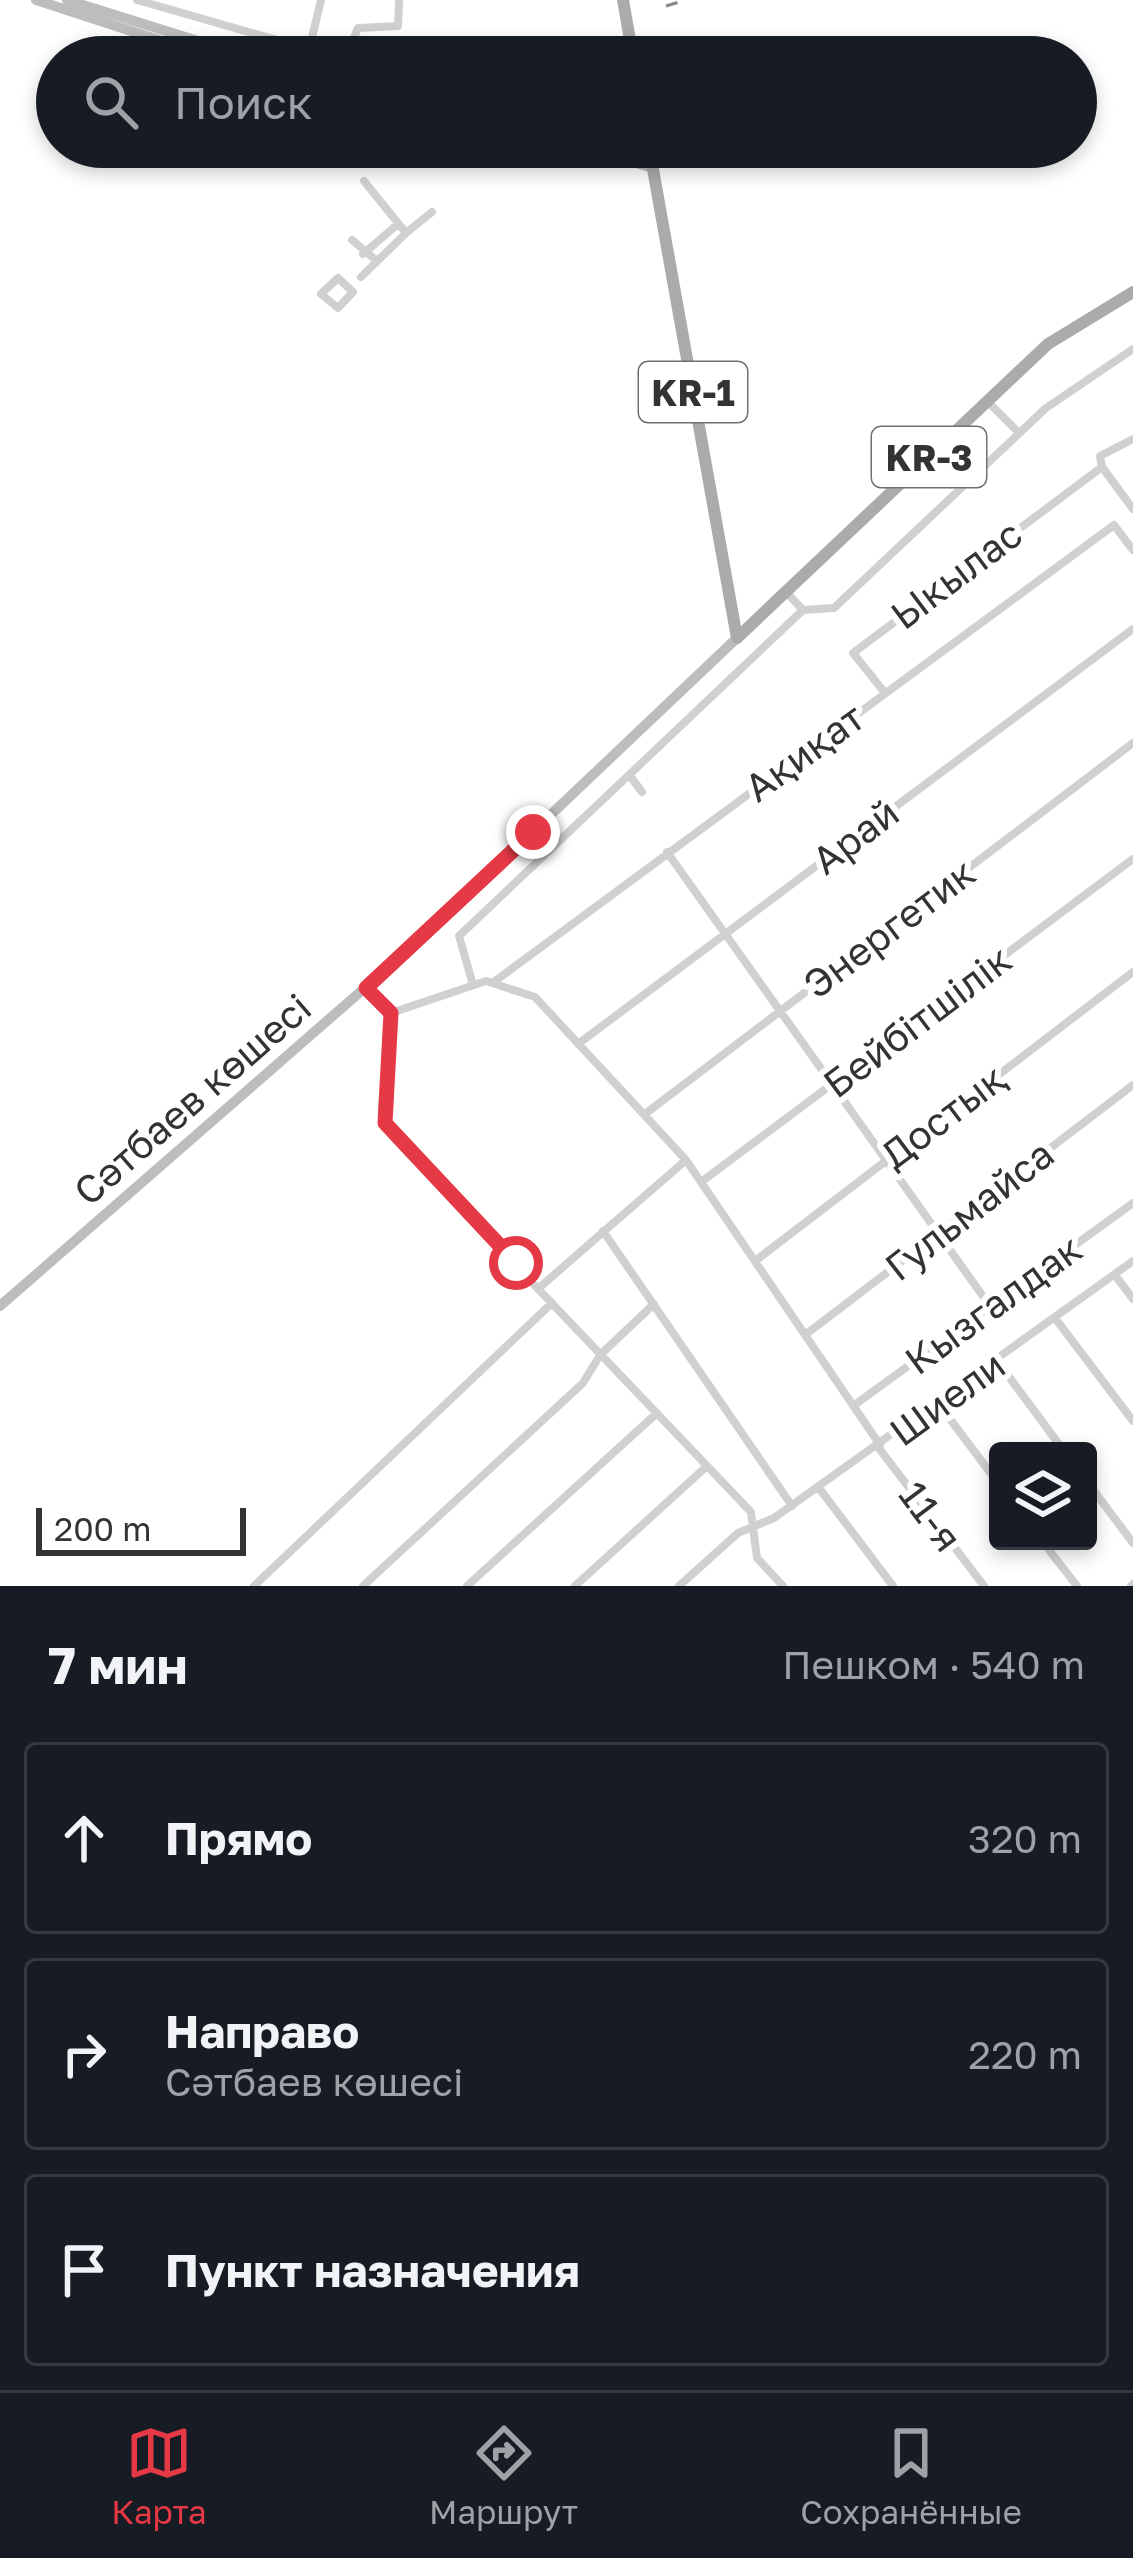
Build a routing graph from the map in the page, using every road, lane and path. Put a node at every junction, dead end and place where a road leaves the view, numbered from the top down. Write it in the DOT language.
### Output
graph roads {
  1 [pos="36,0"];
  2 [pos="68,0"];
  3 [pos="137,0"];
  4 [pos="321,0"];
  5 [pos="399,0"];
  6 [pos="623,0"];
  7 [pos="147,36"];
  8 [pos="182,36"];
  9 [pos="261,36"];
  10 [pos="312,36"];
  11 [pos="353,36"];
  12 [pos="630,36"];
  13 [pos="653,168"];
  14 [pos="364,181"];
  15 [pos="432,212"];
  16 [pos="398,224"];
  17 [pos="406,233"];
  18 [pos="352,240"];
  19 [pos="363,254"];
  20 [pos="377,261"];
  21 [pos="361,278"];
  22 [pos="1133,292"];
  23 [pos="1133,349"];
  24 [pos="987,401"];
  25 [pos="1018,434"];
  26 [pos="1133,439"];
  27 [pos="1102,467"];
  28 [pos="1133,509"];
  29 [pos="1133,550"];
  30 [pos="786,592"];
  31 [pos="803,610"];
  32 [pos="1133,629"];
  33 [pos="737,638"];
  34 [pos="885,693"];
  35 [pos="1133,742"];
  36 [pos="630,776"];
  37 [pos="642,792"];
  38 [pos="668,852"];
  39 [pos="1133,859"];
  40 [pos="724,934"];
  41 [pos="1133,972"];
  42 [pos="495,981"];
  43 [pos="473,985"];
  44 [pos="366,988"];
  45 [pos="780,1011"];
  46 [pos="391,1013"];
  47 [pos="578,1044"];
  48 [pos="832,1084"];
  49 [pos="1133,1085"];
  50 [pos="645,1114"];
  51 [pos="886,1159"];
  52 [pos="686,1160"];
  53 [pos="701,1182"];
  54 [pos="1133,1203"];
  55 [pos="603,1231"];
  56 [pos="938,1233"];
  57 [pos="1133,1261"];
  58 [pos="755,1262"];
  59 [pos="1115,1275"];
  60 [pos="540,1287"];
  61 [pos="1133,1299"];
  62 [pos="552,1303"];
  63 [pos="654,1304"];
  64 [pos="0,1306"];
  65 [pos="992,1309"];
  66 [pos="1055,1318"];
  67 [pos="805,1335"];
  68 [pos="600,1355"];
  69 [pos="998,1362"];
  70 [pos="938,1403"];
  71 [pos="853,1406"];
  72 [pos="657,1413"];
  73 [pos="1133,1421"];
  74 [pos="1057,1442"];
  75 [pos="879,1446"];
  76 [pos="707,1466"];
  77 [pos="989,1471"];
  78 [pos="819,1488"];
  79 [pos="1097,1495"];
  80 [pos="792,1506"];
  81 [pos="754,1524"];
  82 [pos="1133,1543"];
  83 [pos="1049,1550"];
  84 [pos="254,1586"];
  85 [pos="363,1586"];
  86 [pos="467,1586"];
  87 [pos="575,1586"];
  88 [pos="680,1586"];
  89 [pos="782,1586"];
  90 [pos="892,1586"];
  91 [pos="984,1586"];
  92 [pos="1077,1586"];
  1 -- 7 [label="main road"];
  2 -- 8 [label="main road"];
  3 -- 9 [label="street"];
  4 -- 10 [label="street"];
  5 -- 11 [label="street"];
  6 -- 12 [label="main road"];
  13 -- 33 [label="main road, KR-1"];
  14 -- 16 [label="street"];
  15 -- 17 [label="street"];
  16 -- 17 [label="street"];
  16 -- 19 [label="street"];
  17 -- 20 [label="street"];
  18 -- 19 [label="street"];
  19 -- 20 [label="street"];
  20 -- 21 [label="street"];
  22 -- 24 [label="main road, KR-3"];
  23 -- 25 [label="street"];
  24 -- 25 [label="street"];
  24 -- 30 [label="main road, KR-3"];
  25 -- 31 [label="street"];
  26 -- 27 [label="street"];
  27 -- 28 [label="street"];
  27 -- 34 [label="street, Ыкылас"];
  29 -- 34 [label="street, Ақиқат"];
  30 -- 31 [label="street"];
  30 -- 33 [label="main road, KR-3"];
  31 -- 36 [label="street"];
  32 -- 40 [label="street, Арай"];
  33 -- 44 [label="main road, Сәтбаев көшесі / KR-3"];
  34 -- 38 [label="street, Ақиқат"];
  35 -- 45 [label="street, Энергетик"];
  36 -- 37 [label="street"];
  36 -- 43 [label="street"];
  38 -- 40 [label="street"];
  38 -- 42 [label="street, Ақиқат"];
  39 -- 48 [label="street, Бейбітшілік"];
  40 -- 45 [label="street"];
  40 -- 47 [label="street, Арай"];
  41 -- 51 [label="street, Достық"];
  42 -- 43 [label="street"];
  42 -- 47 [label="street, 11-я"];
  43 -- 46 [label="street"];
  44 -- 46 [label="street"];
  44 -- 64 [label="main road, Сәтбаев көшесі / KR-3"];
  45 -- 48 [label="street"];
  45 -- 50 [label="street, Энергетик"];
  46 -- 60 [label="street"];
  47 -- 50 [label="street, 11-я"];
  48 -- 51 [label="street"];
  48 -- 53 [label="street, Бейбітшілік"];
  49 -- 56 [label="street, Гульмайса"];
  50 -- 52 [label="street, 11-я"];
  51 -- 56 [label="street"];
  51 -- 58 [label="street, Достық"];
  52 -- 53 [label="street, 11-я"];
  52 -- 55 [label="street"];
  53 -- 58 [label="street, 11-я"];
  54 -- 65 [label="street, Кызгалдак"];
  55 -- 60 [label="street"];
  55 -- 63 [label="street"];
  56 -- 65 [label="street"];
  56 -- 67 [label="street, Гульмайса"];
  57 -- 59 [label="street, Шиели"];
  58 -- 67 [label="street, 11-я"];
  59 -- 61 [label="street"];
  59 -- 66 [label="street, Шиели"];
  60 -- 62 [label="street"];
  62 -- 68 [label="street"];
  62 -- 84 [label="street"];
  63 -- 68 [label="street"];
  63 -- 80 [label="street"];
  65 -- 71 [label="street, Кызгалдак"];
  66 -- 69 [label="street, Шиели"];
  66 -- 73 [label="street"];
  67 -- 71 [label="street, 11-я"];
  68 -- 72 [label="street"];
  68 -- 85 [label="street"];
  69 -- 70 [label="street, Шиели"];
  69 -- 74 [label="street"];
  70 -- 75 [label="street, Шиели"];
  70 -- 77 [label="street"];
  71 -- 75 [label="street, 11-я"];
  72 -- 76 [label="street"];
  72 -- 86 [label="street"];
  75 -- 78 [label="street, Шиели"];
  75 -- 91 [label="street, 11-я"];
  76 -- 81 [label="street"];
  76 -- 87 [label="street"];
  78 -- 80 [label="street, Шиели"];
  78 -- 90 [label="street"];
  79 -- 82 [label="street"];
  80 -- 81 [label="street, Шиели"];
  81 -- 88 [label="street, Шиели"];
  81 -- 89 [label="street"];
  83 -- 92 [label="street"];
}
